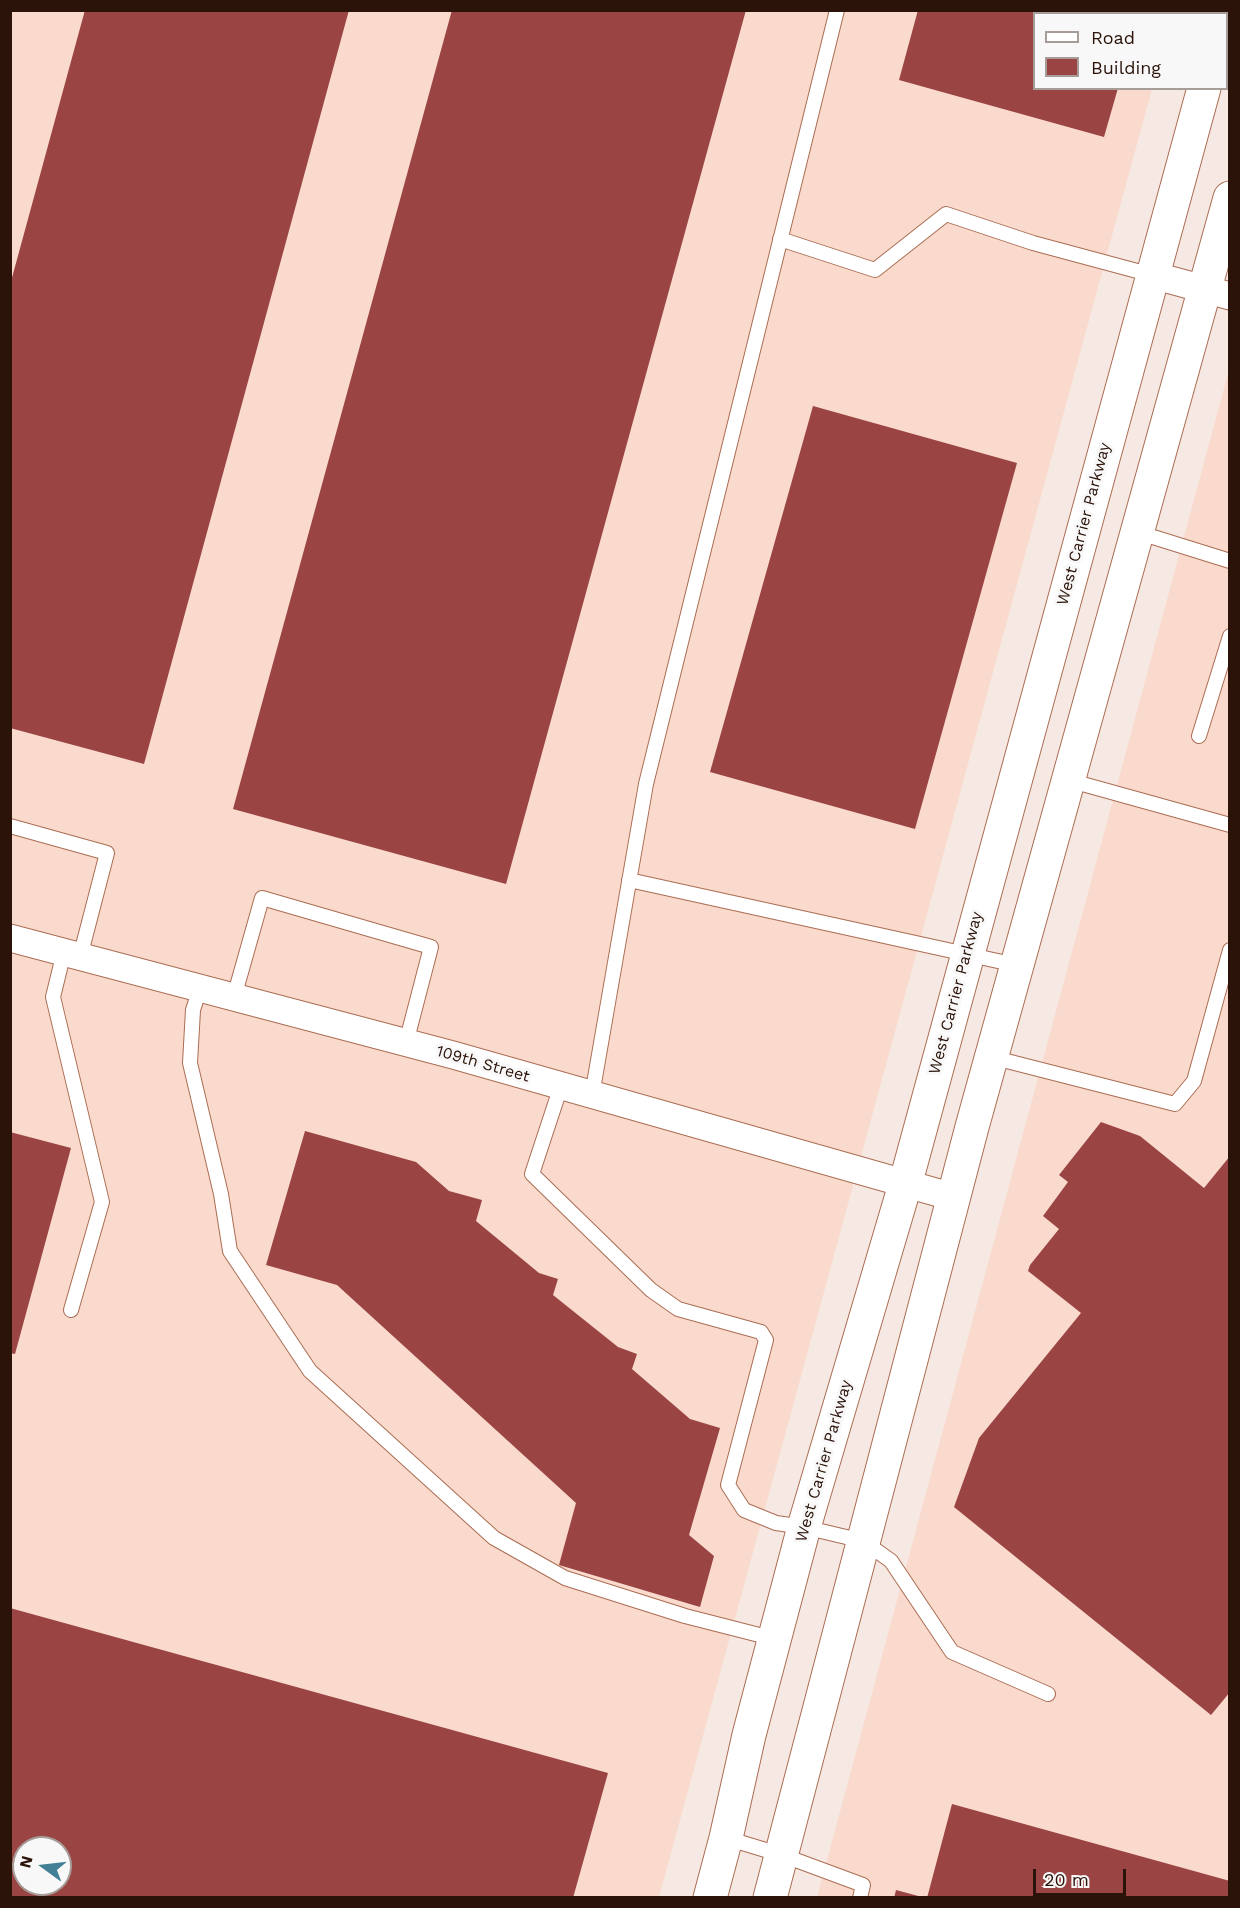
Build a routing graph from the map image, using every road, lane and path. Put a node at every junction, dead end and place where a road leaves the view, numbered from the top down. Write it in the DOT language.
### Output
graph roads {
  1 [pos="837,10"];
  2 [pos="1203,90"];
  3 [pos="1230,198"];
  4 [pos="780,239"];
  5 [pos="1152,275"];
  6 [pos="1217,292"];
  7 [pos="1137,532"];
  8 [pos="1230,561"];
  9 [pos="1230,636"];
  10 [pos="1199,736"];
  11 [pos="1068,780"];
  12 [pos="1230,825"];
  13 [pos="10,826"];
  14 [pos="629,880"];
  15 [pos="10,938"];
  16 [pos="1230,950"];
  17 [pos="72,954"];
  18 [pos="967,954"];
  19 [pos="1016,965"];
  20 [pos="200,988"];
  21 [pos="234,997"];
  22 [pos="406,1043"];
  23 [pos="991,1058"];
  24 [pos="561,1086"];
  25 [pos="592,1095"];
  26 [pos="905,1185"];
  27 [pos="953,1197"];
  28 [pos="71,1310"];
  29 [pos="804,1527"];
  30 [pos="862,1541"];
  31 [pos="775,1639"];
  32 [pos="1048,1694"];
  33 [pos="726,1838"];
  34 [pos="782,1854"];
  35 [pos="710,1898"];
  36 [pos="770,1898"];
  37 [pos="860,1898"];
  1 -- 4 [label="lane"];
  2 -- 5 [label="main road, West Carrier Parkway"];
  3 -- 6 [label="main road"];
  4 -- 5 [label="lane"];
  4 -- 14 [label="lane"];
  5 -- 6 [label="street"];
  5 -- 18 [label="main road, West Carrier Parkway"];
  6 -- 7 [label="main road"];
  7 -- 8 [label="lane"];
  7 -- 11 [label="main road"];
  9 -- 10 [label="lane"];
  11 -- 12 [label="lane"];
  11 -- 19 [label="main road"];
  13 -- 17 [label="lane"];
  14 -- 18 [label="lane"];
  14 -- 25 [label="lane"];
  15 -- 17 [label="street, 109th Street"];
  16 -- 23 [label="lane"];
  17 -- 20 [label="street, 109th Street"];
  17 -- 28 [label="lane"];
  18 -- 19 [label="lane"];
  18 -- 26 [label="main road, West Carrier Parkway"];
  19 -- 23 [label="main road"];
  20 -- 21 [label="street, 109th Street"];
  20 -- 31 [label="lane"];
  21 -- 22 [label="street, 109th Street"];
  21 -- 22 [label="lane"];
  22 -- 24 [label="street, 109th Street"];
  23 -- 27 [label="main road"];
  24 -- 25 [label="street, 109th Street"];
  24 -- 29 [label="lane"];
  25 -- 26 [label="street, 109th Street"];
  26 -- 27 [label="street, 109th Street"];
  26 -- 29 [label="main road, West Carrier Parkway"];
  27 -- 30 [label="main road"];
  29 -- 30 [label="lane"];
  29 -- 31 [label="main road, West Carrier Parkway"];
  30 -- 32 [label="lane"];
  30 -- 34 [label="main road"];
  31 -- 33 [label="main road, West Carrier Parkway"];
  33 -- 34 [label="lane"];
  33 -- 35 [label="main road, West Carrier Parkway"];
  34 -- 36 [label="main road"];
  34 -- 37 [label="lane"];
}
